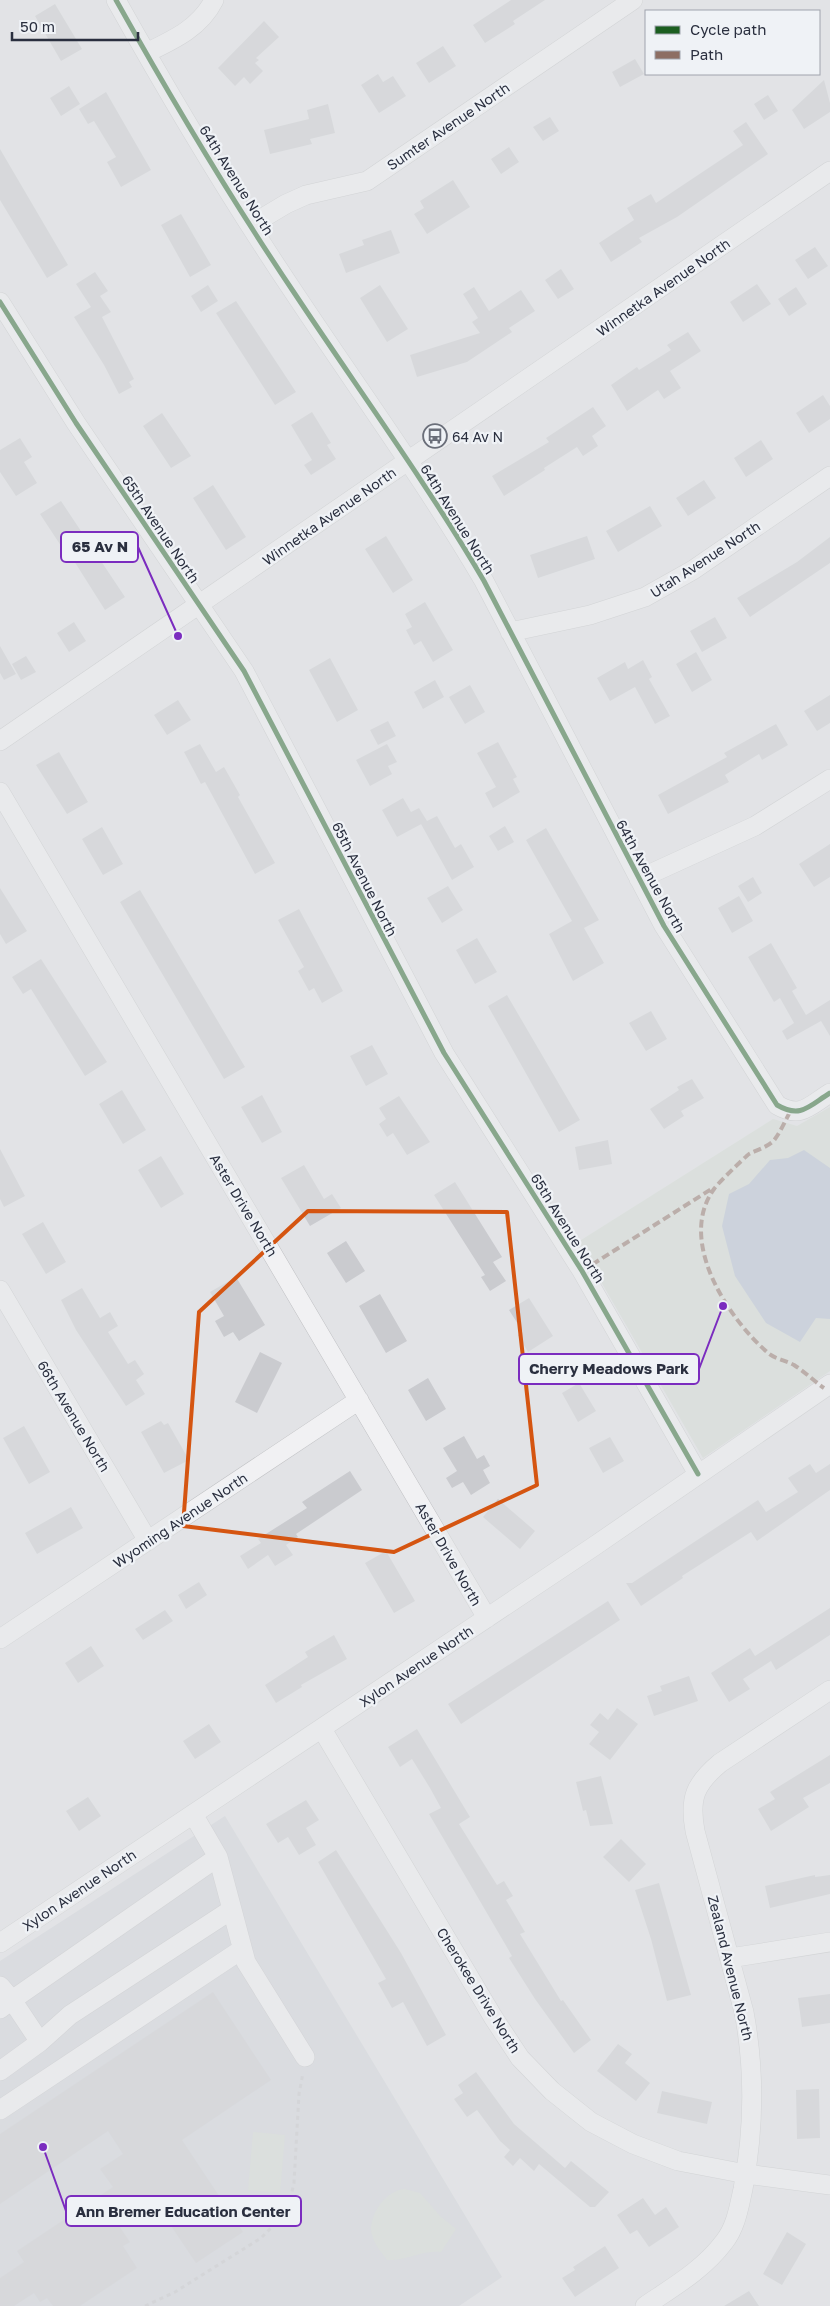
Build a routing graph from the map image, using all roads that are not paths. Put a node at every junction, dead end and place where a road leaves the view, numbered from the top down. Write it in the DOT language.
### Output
graph roads {
  1 [pos="116,0"];
  2 [pos="214,0"];
  3 [pos="633,0"];
  4 [pos="146,53"];
  5 [pos="830,171"];
  6 [pos="251,225"];
  7 [pos="0,302"];
  8 [pos="409,462"];
  9 [pos="830,476"];
  10 [pos="200,606"];
  11 [pos="510,632"];
  12 [pos="0,741"];
  13 [pos="830,779"];
  14 [pos="0,792"];
  15 [pos="639,880"];
  16 [pos="830,1092"];
  17 [pos="0,1290"];
  18 [pos="830,1384"];
  19 [pos="359,1400"];
  20 [pos="698,1474"];
  21 [pos="148,1541"];
  22 [pos="487,1618"];
  23 [pos="0,1639"];
  24 [pos="830,1690"];
  25 [pos="322,1729"];
  26 [pos="193,1814"];
  27 [pos="218,1857"];
  28 [pos="231,1910"];
  29 [pos="830,1942"];
  30 [pos="0,1943"];
  31 [pos="241,1950"];
  32 [pos="730,1958"];
  33 [pos="0,1986"];
  34 [pos="6,2005"];
  35 [pos="40,2042"];
  36 [pos="306,2057"];
  37 [pos="0,2071"];
  38 [pos="0,2110"];
  39 [pos="746,2174"];
  40 [pos="830,2185"];
  41 [pos="645,2306"];
  1 -- 4 [label="street, 64th Avenue North"];
  2 -- 4 [label="street"];
  3 -- 6 [label="street, Sumter Avenue North"];
  4 -- 6 [label="street, 64th Avenue North"];
  5 -- 8 [label="street, Winnetka Avenue North"];
  6 -- 8 [label="street, 64th Avenue North"];
  7 -- 10 [label="street, 65th Avenue North"];
  8 -- 10 [label="street, Winnetka Avenue North"];
  8 -- 11 [label="street, 64th Avenue North"];
  9 -- 11 [label="street, Utah Avenue North"];
  10 -- 12 [label="street, Winnetka Avenue North"];
  10 -- 20 [label="street, 65th Avenue North"];
  11 -- 15 [label="street, 64th Avenue North"];
  13 -- 15 [label="street"];
  14 -- 19 [label="street, Aster Drive North"];
  15 -- 16 [label="street, 64th Avenue North"];
  17 -- 21 [label="street, 66th Avenue North"];
  18 -- 20 [label="street, Xylon Avenue North"];
  19 -- 21 [label="street, Wyoming Avenue North"];
  19 -- 22 [label="street, Aster Drive North"];
  20 -- 22 [label="street, Xylon Avenue North"];
  21 -- 23 [label="street, Wyoming Avenue North"];
  22 -- 25 [label="street, Xylon Avenue North"];
  24 -- 32 [label="street, Zealand Avenue North"];
  25 -- 26 [label="street, Xylon Avenue North"];
  25 -- 39 [label="street, Cherokee Drive North"];
  26 -- 27 [label="street"];
  26 -- 30 [label="street, Xylon Avenue North"];
  27 -- 28 [label="street"];
  27 -- 34 [label="street"];
  28 -- 31 [label="street"];
  28 -- 35 [label="street"];
  29 -- 32 [label="street"];
  31 -- 36 [label="street"];
  31 -- 38 [label="street"];
  32 -- 39 [label="street, Zealand Avenue North"];
  33 -- 34 [label="street"];
  34 -- 35 [label="street"];
  35 -- 37 [label="street"];
  39 -- 40 [label="street, Cherokee Drive North"];
  39 -- 41 [label="street, Zealand Avenue North"];
}
